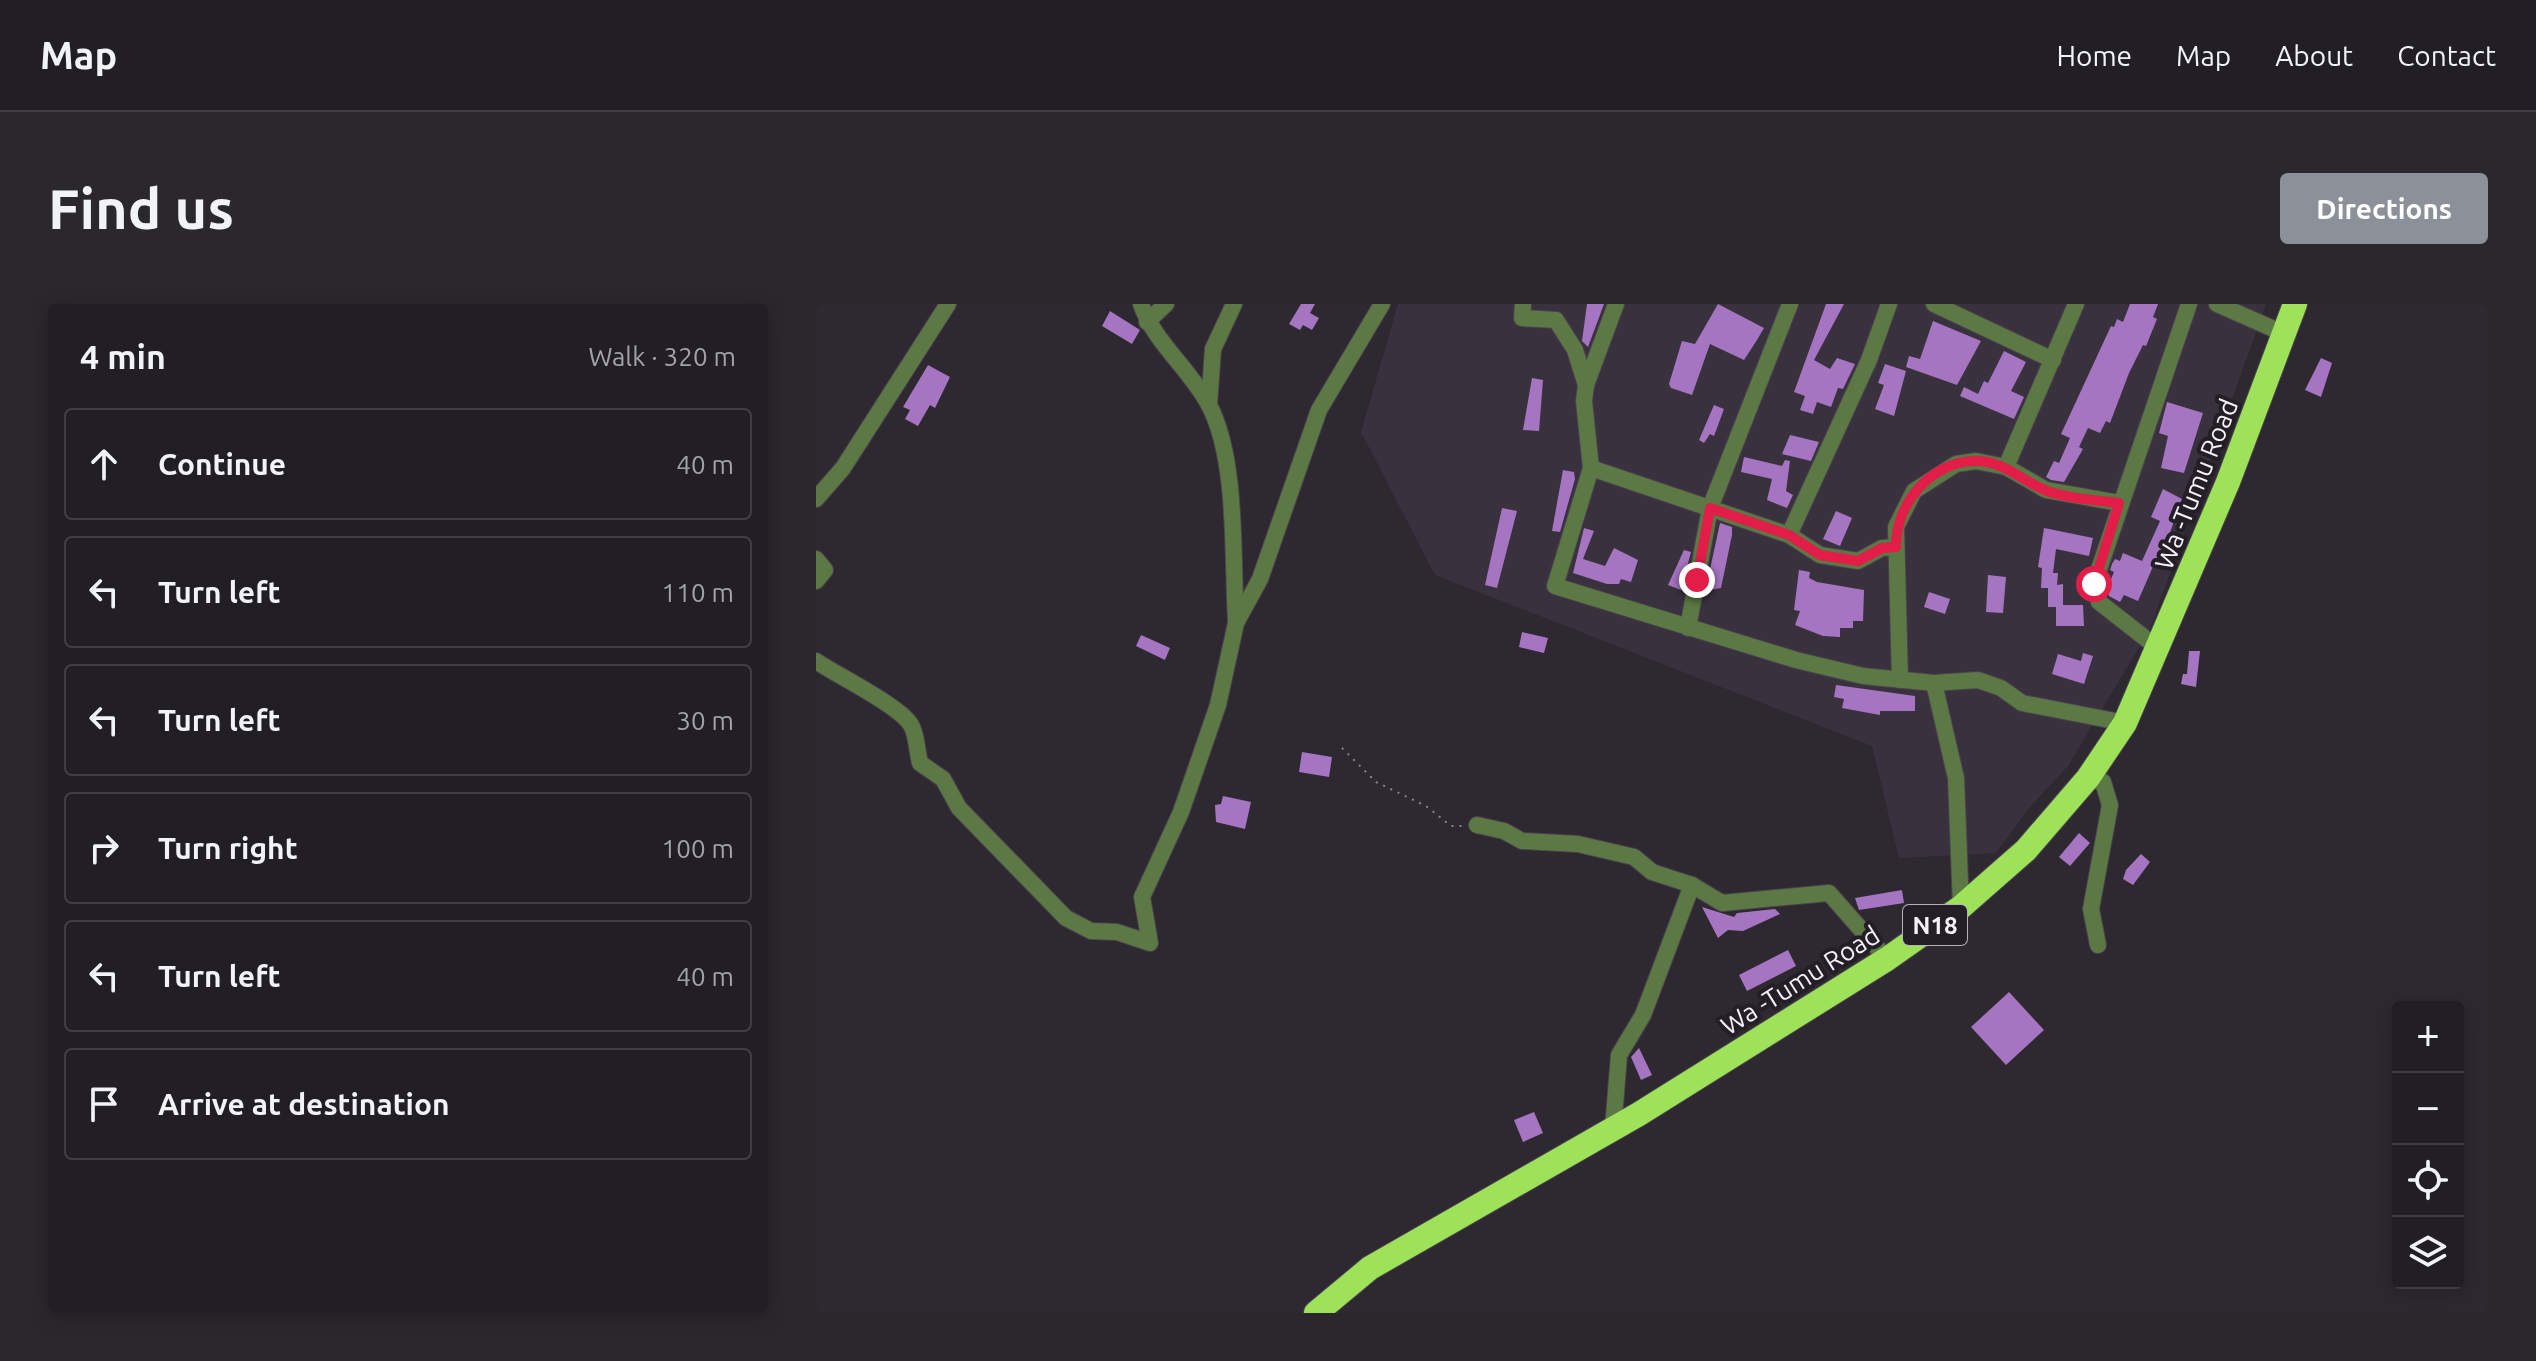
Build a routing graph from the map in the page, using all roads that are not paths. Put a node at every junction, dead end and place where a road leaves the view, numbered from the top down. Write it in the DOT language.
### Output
graph roads {
  1 [pos="948,304"];
  2 [pos="1141,304"];
  3 [pos="1166,304"];
  4 [pos="1234,304"];
  5 [pos="1382,304"];
  6 [pos="1523,304"];
  7 [pos="1616,304"];
  8 [pos="1790,304"];
  9 [pos="1889,304"];
  10 [pos="1934,304"];
  11 [pos="2076,304"];
  12 [pos="2189,304"];
  13 [pos="2217,304"];
  14 [pos="2295,304"];
  15 [pos="2245,309"];
  16 [pos="1147,322"];
  17 [pos="2285,334"];
  18 [pos="2053,360"];
  19 [pos="1586,385"];
  20 [pos="1209,405"];
  21 [pos="2006,467"];
  22 [pos="1591,468"];
  23 [pos="816,499"];
  24 [pos="2119,503"];
  25 [pos="1710,508"];
  26 [pos="1789,535"];
  27 [pos="1896,547"];
  28 [pos="816,559"];
  29 [pos="816,581"];
  30 [pos="1236,623"];
  31 [pos="1688,628"];
  32 [pos="2159,649"];
  33 [pos="816,661"];
  34 [pos="1900,680"];
  35 [pos="1934,683"];
  36 [pos="2125,723"];
  37 [pos="2088,778"];
  38 [pos="1477,825"];
  39 [pos="1692,885"];
  40 [pos="1961,907"];
  41 [pos="2098,945"];
  42 [pos="1887,959"];
  43 [pos="1613,1129"];
  44 [pos="1316,1313"];
  1 -- 23 [label="street"];
  2 -- 16 [label="street"];
  3 -- 16 [label="street"];
  4 -- 20 [label="street"];
  5 -- 30 [label="street"];
  6 -- 19 [label="street"];
  7 -- 19 [label="street"];
  8 -- 25 [label="street"];
  9 -- 26 [label="street"];
  10 -- 18 [label="street"];
  11 -- 18 [label="street"];
  12 -- 24 [label="street"];
  13 -- 15 [label="street"];
  14 -- 17 [label="highway, Wa -Tumu Road / N18"];
  15 -- 17 [label="street"];
  16 -- 20 [label="street"];
  17 -- 32 [label="highway, Wa -Tumu Road / N18"];
  18 -- 21 [label="street"];
  19 -- 22 [label="street"];
  20 -- 30 [label="street"];
  21 -- 24 [label="street"];
  21 -- 27 [label="street"];
  22 -- 25 [label="street"];
  22 -- 31 [label="street"];
  24 -- 32 [label="street"];
  25 -- 26 [label="street"];
  25 -- 31 [label="street"];
  26 -- 27 [label="street"];
  27 -- 34 [label="street"];
  28 -- 29 [label="street"];
  30 -- 33 [label="street"];
  31 -- 34 [label="street"];
  32 -- 36 [label="highway, Wa -Tumu Road / N18"];
  34 -- 35 [label="street"];
  35 -- 36 [label="street"];
  35 -- 40 [label="street"];
  36 -- 37 [label="highway, Wa -Tumu Road / N18"];
  37 -- 40 [label="highway, Wa -Tumu Road / N18"];
  37 -- 41 [label="street"];
  38 -- 39 [label="street"];
  39 -- 42 [label="street"];
  39 -- 43 [label="street"];
  40 -- 42 [label="highway, Wa -Tumu Road / N18"];
  42 -- 43 [label="highway, Wa -Tumu Road / N18"];
  43 -- 44 [label="highway, Wa -Tumu Road / N18"];
}
